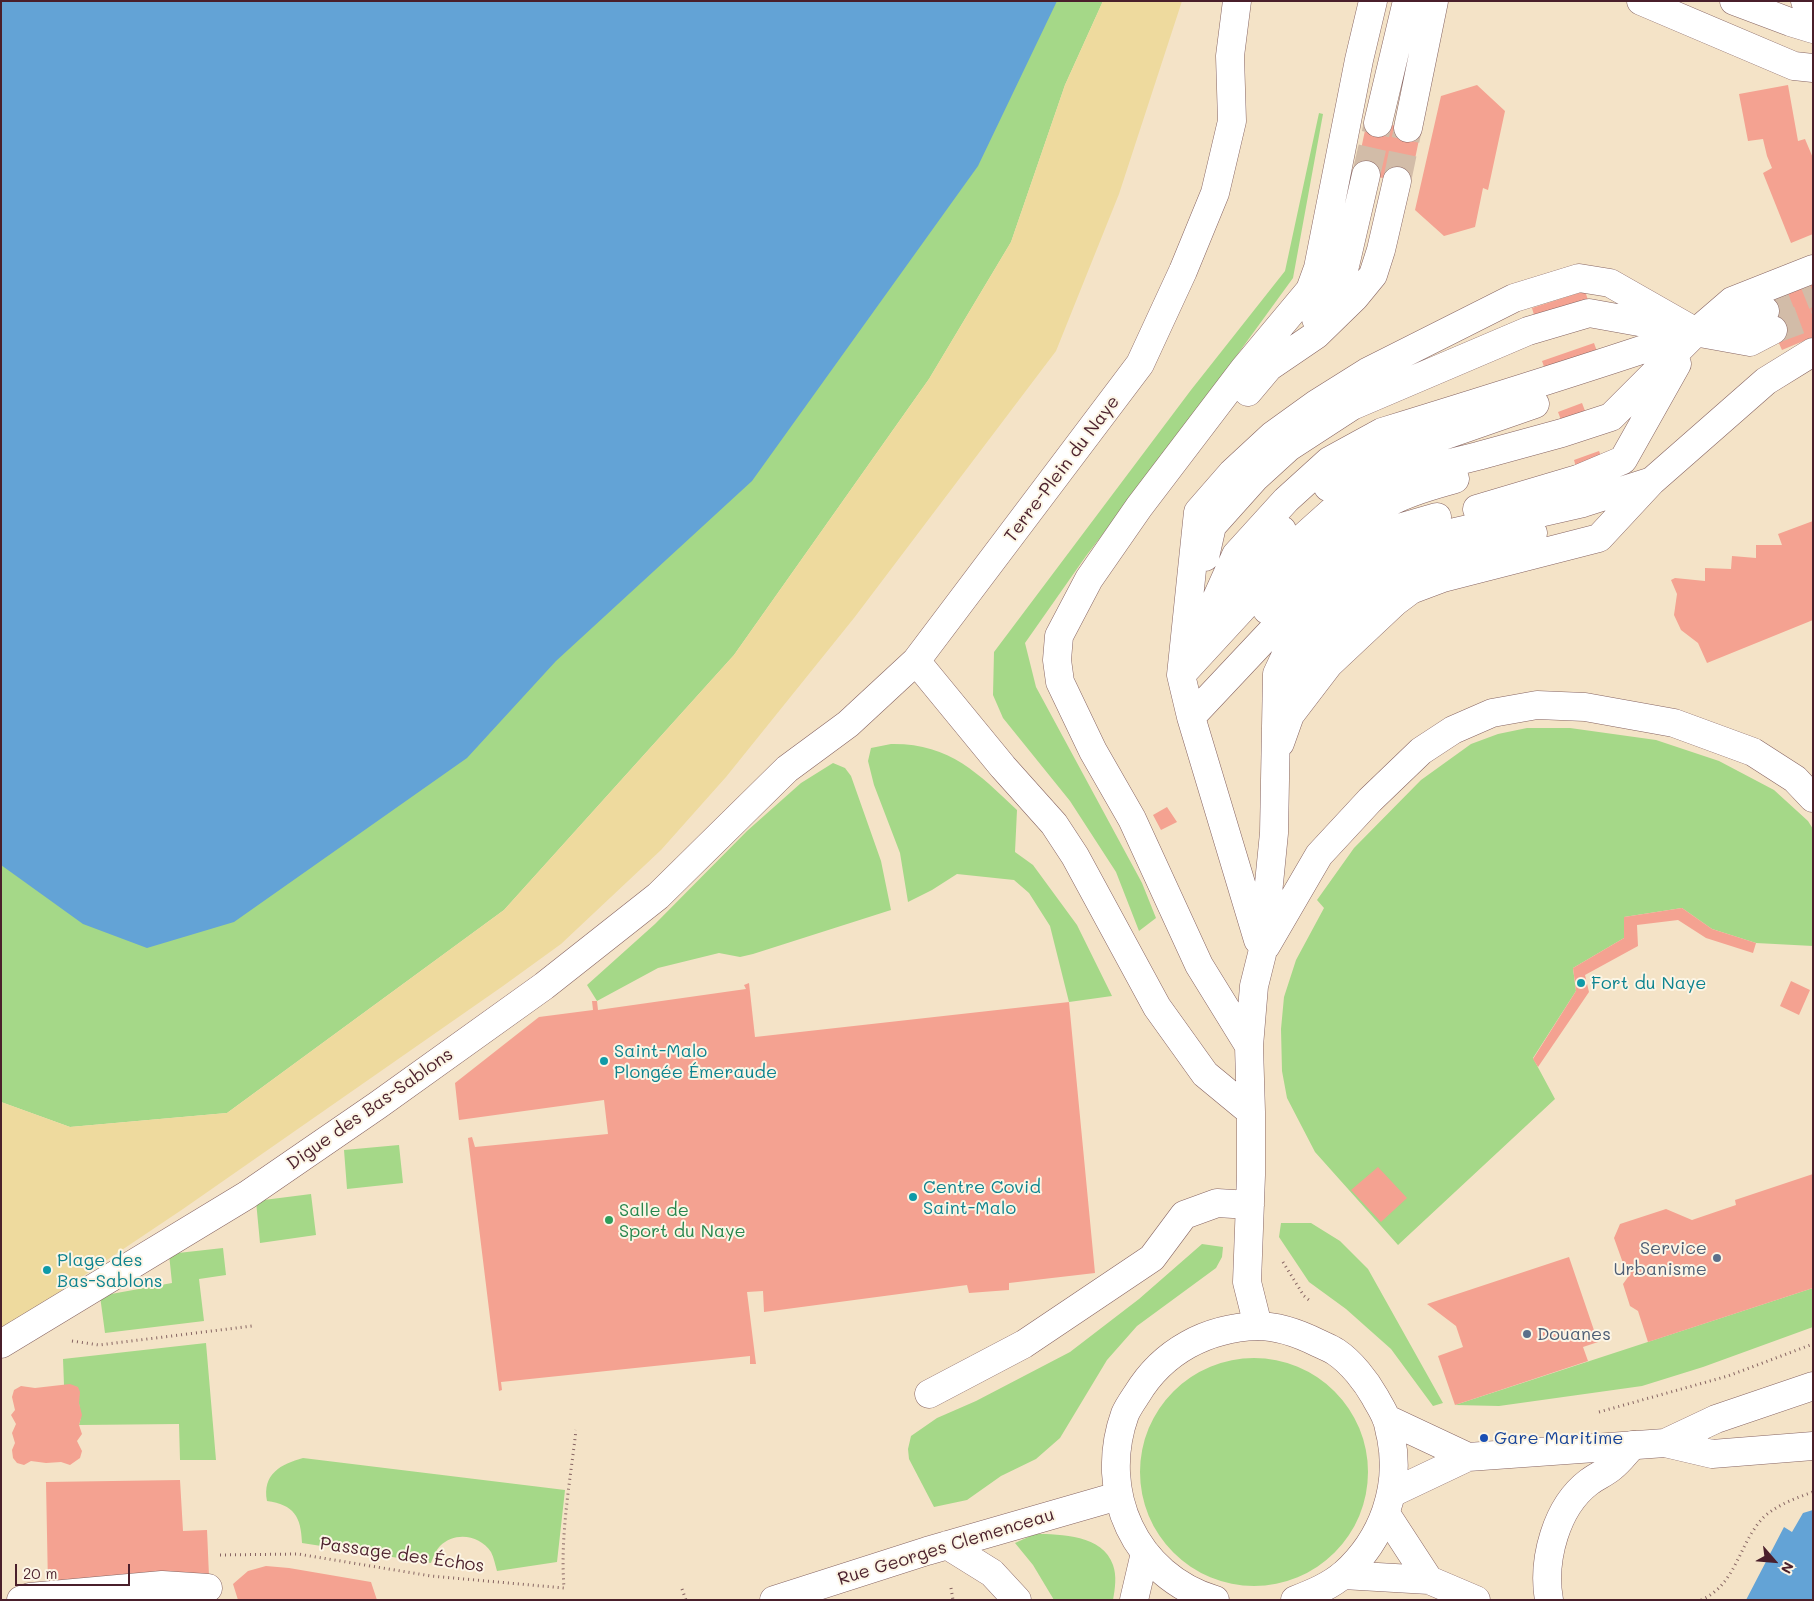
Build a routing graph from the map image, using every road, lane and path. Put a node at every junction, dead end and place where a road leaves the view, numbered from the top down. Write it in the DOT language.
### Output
graph roads {
  1 [pos="1237,1"];
  2 [pos="1373,1"];
  3 [pos="1407,1"];
  4 [pos="1449,1"];
  5 [pos="1641,1"];
  6 [pos="1744,2"];
  7 [pos="1803,10"];
  8 [pos="1432,11"];
  9 [pos="1392,63"];
  10 [pos="1813,68"];
  11 [pos="1378,123"];
  12 [pos="1408,128"];
  13 [pos="1366,175"];
  14 [pos="1397,181"];
  15 [pos="1813,269"];
  16 [pos="1769,321"];
  17 [pos="1696,332"];
  18 [pos="1813,352"];
  19 [pos="1269,367"];
  20 [pos="1652,481"];
  21 [pos="1185,633"];
  22 [pos="1059,636"];
  23 [pos="916,661"];
  24 [pos="1182,675"];
  25 [pos="1191,717"];
  26 [pos="1275,759"];
  27 [pos="1813,798"];
  28 [pos="716,841"];
  29 [pos="1262,954"];
  30 [pos="1249,1046"];
  31 [pos="1251,1112"];
  32 [pos="1250,1205"];
  33 [pos="1282,1262"];
  34 [pos="1312,1302"];
  35 [pos="252,1326"];
  36 [pos="1258,1326"];
  37 [pos="11,1339"];
  38 [pos="1813,1344"];
  39 [pos="1813,1386"];
  40 [pos="929,1394"];
  41 [pos="1592,1414"];
  42 [pos="1387,1418"];
  43 [pos="576,1430"];
  44 [pos="1665,1443"];
  45 [pos="1634,1445"];
  46 [pos="1813,1446"];
  47 [pos="1468,1457"];
  48 [pos="1813,1492"];
  49 [pos="1118,1496"];
  50 [pos="1389,1504"];
  51 [pos="947,1546"];
  52 [pos="1145,1553"];
  53 [pos="236,1554"];
  54 [pos="1343,1575"];
  55 [pos="1428,1580"];
  56 [pos="208,1588"];
  57 [pos="682,1589"];
  58 [pos="21,1600"];
  59 [pos="686,1600"];
  60 [pos="774,1600"];
  61 [pos="1017,1600"];
  62 [pos="1134,1600"];
  63 [pos="1215,1600"];
  64 [pos="1295,1600"];
  65 [pos="1476,1600"];
  66 [pos="1549,1600"];
  67 [pos="1701,1600"];
  1 -- 23 [label="street, Terre-Plein du Naye"];
  2 -- 22 [label="street"];
  3 -- 9 [label="street"];
  4 -- 8 [label="street"];
  5 -- 10 [label="street"];
  6 -- 7 [label="street"];
  8 -- 9 [label="street"];
  8 -- 12 [label="street"];
  9 -- 11 [label="street"];
  13 -- 19 [label="street"];
  14 -- 19 [label="street"];
  15 -- 17 [label="street"];
  16 -- 17 [label="street"];
  17 -- 21 [label="street"];
  17 -- 21 [label="street"];
  17 -- 24 [label="street"];
  17 -- 24 [label="street"];
  17 -- 25 [label="street"];
  17 -- 25 [label="street"];
  18 -- 20 [label="street"];
  19 -- 22 [label="street"];
  20 -- 26 [label="street"];
  20 -- 26 [label="street"];
  21 -- 24 [label="street"];
  22 -- 30 [label="street"];
  23 -- 28 [label="street, Terre-Plein du Naye"];
  23 -- 31 [label="street"];
  24 -- 25 [label="street"];
  25 -- 29 [label="street"];
  26 -- 29 [label="street"];
  27 -- 29 [label="street"];
  28 -- 37 [label="street, Digue des Bas-Sablons"];
  29 -- 30 [label="street"];
  30 -- 31 [label="street"];
  31 -- 32 [label="street"];
  32 -- 36 [label="street"];
  32 -- 40 [label="street"];
  33 -- 34 [label="path"];
  35 -- 37 [label="path"];
  36 -- 42 [label="street"];
  36 -- 49 [label="street"];
  38 -- 41 [label="path"];
  39 -- 44 [label="street"];
  42 -- 47 [label="street"];
  42 -- 50 [label="street"];
  43 -- 53 [label="path, Passage des Échos"];
  44 -- 45 [label="street"];
  44 -- 46 [label="street"];
  45 -- 47 [label="street"];
  45 -- 66 [label="street"];
  47 -- 50 [label="street"];
  48 -- 67 [label="path"];
  49 -- 51 [label="street, Rue Georges Clemenceau"];
  49 -- 52 [label="street"];
  50 -- 54 [label="street"];
  50 -- 55 [label="street"];
  51 -- 60 [label="street, Rue Georges Clemenceau"];
  51 -- 61 [label="street"];
  52 -- 62 [label="street"];
  52 -- 63 [label="street"];
  54 -- 55 [label="street"];
  54 -- 64 [label="street"];
  55 -- 65 [label="street"];
  56 -- 58 [label="street"];
  57 -- 59 [label="path"];
}
